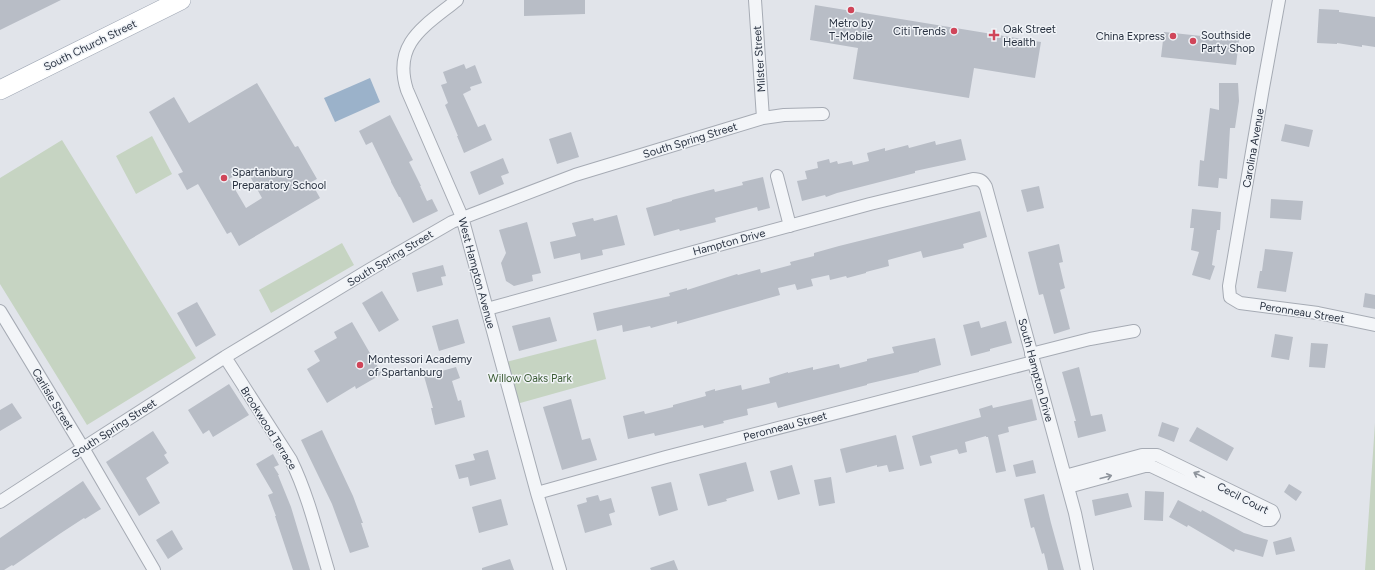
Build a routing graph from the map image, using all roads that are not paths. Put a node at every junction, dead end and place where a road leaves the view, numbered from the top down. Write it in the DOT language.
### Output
graph roads {
  1 [pos="181,0"];
  2 [pos="457,0"];
  3 [pos="755,0"];
  4 [pos="1279,0"];
  5 [pos="0,90"];
  6 [pos="823,114"];
  7 [pos="763,118"];
  8 [pos="777,176"];
  9 [pos="973,179"];
  10 [pos="462,217"];
  11 [pos="790,226"];
  12 [pos="1230,297"];
  13 [pos="487,309"];
  14 [pos="0,311"];
  15 [pos="1375,325"];
  16 [pos="1134,331"];
  17 [pos="225,357"];
  18 [pos="1032,358"];
  19 [pos="83,448"];
  20 [pos="1152,460"];
  21 [pos="1067,482"];
  22 [pos="537,493"];
  23 [pos="0,502"];
  24 [pos="154,570"];
  25 [pos="328,570"];
  26 [pos="560,570"];
  27 [pos="1088,570"];
  1 -- 5 [label="main road, South Church Street"];
  2 -- 10 [label="street, West Hampton Avenue"];
  3 -- 7 [label="street, Milster Street"];
  4 -- 12 [label="street, Carolina Avenue"];
  6 -- 7 [label="street, South Spring Street"];
  7 -- 10 [label="street, South Spring Street"];
  8 -- 11 [label="street"];
  9 -- 11 [label="street, Hampton Drive"];
  9 -- 18 [label="street, South Hampton Drive"];
  10 -- 13 [label="street, West Hampton Avenue"];
  10 -- 17 [label="street, South Spring Street"];
  11 -- 13 [label="street, Hampton Drive"];
  12 -- 15 [label="street, Peronneau Street"];
  13 -- 22 [label="street, West Hampton Avenue"];
  14 -- 19 [label="street, Carlisle Street"];
  16 -- 18 [label="street, Peronneau Street"];
  17 -- 19 [label="street, South Spring Street"];
  17 -- 25 [label="street, Brookwood Terrace"];
  18 -- 21 [label="street, South Hampton Drive"];
  18 -- 22 [label="street, Peronneau Street"];
  19 -- 23 [label="street, South Spring Street"];
  19 -- 24 [label="street, Carlisle Street"];
  20 -- 20 [label="street, Cecil Court, one-way"];
  20 -- 21 [label="street"];
  21 -- 27 [label="street, South Hampton Drive"];
  22 -- 26 [label="street, West Hampton Avenue"];
}
